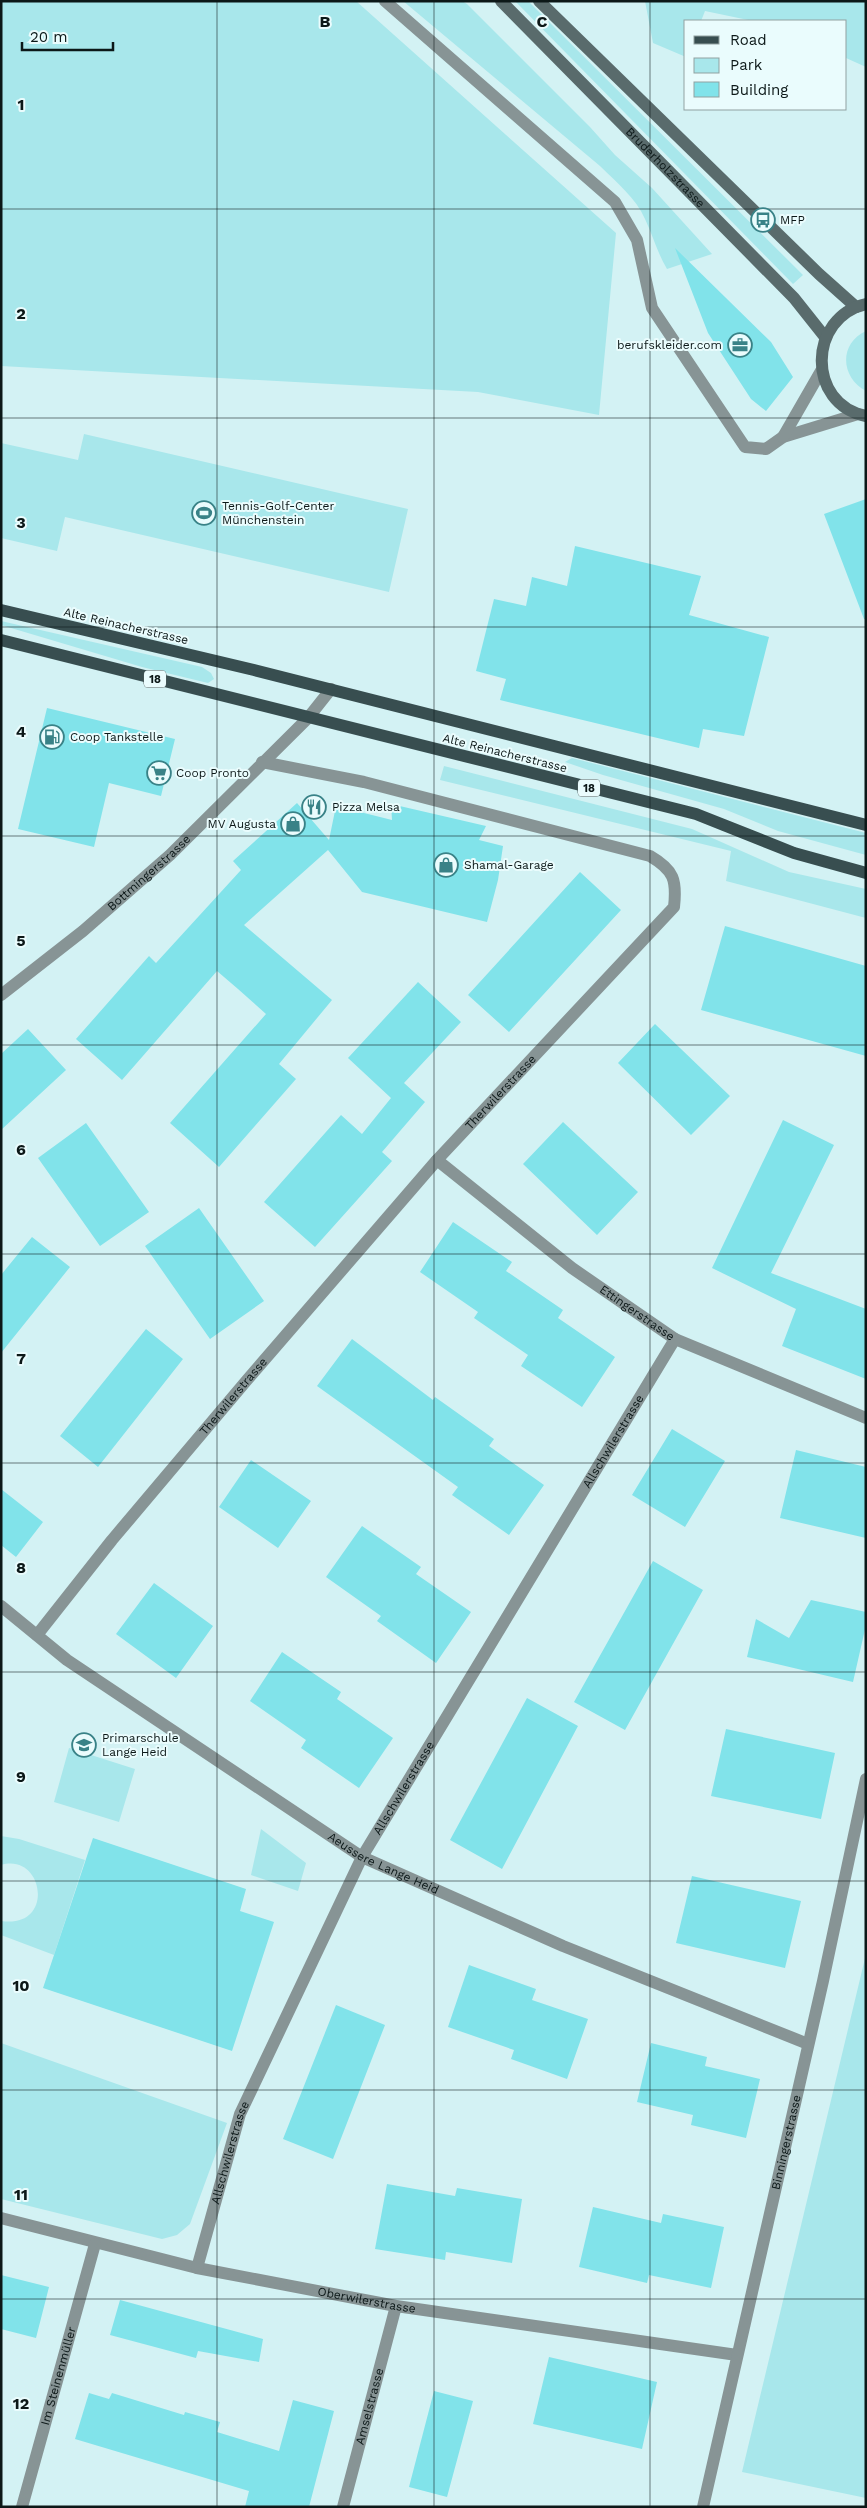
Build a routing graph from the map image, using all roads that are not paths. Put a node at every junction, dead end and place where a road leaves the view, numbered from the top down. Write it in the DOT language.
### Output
graph roads {
  1 [pos="385,1"];
  2 [pos="501,1"];
  3 [pos="539,1"];
  4 [pos="861,306"];
  5 [pos="825,337"];
  6 [pos="821,371"];
  7 [pos="862,415"];
  8 [pos="783,438"];
  9 [pos="1,610"];
  10 [pos="1,640"];
  11 [pos="331,690"];
  12 [pos="308,718"];
  13 [pos="262,762"];
  14 [pos="866,825"];
  15 [pos="866,873"];
  16 [pos="1,995"];
  17 [pos="437,1160"];
  18 [pos="675,1339"];
  19 [pos="866,1418"];
  20 [pos="1,1606"];
  21 [pos="37,1635"];
  22 [pos="866,1779"];
  23 [pos="362,1857"];
  24 [pos="808,2044"];
  25 [pos="1,2218"];
  26 [pos="95,2244"];
  27 [pos="196,2268"];
  28 [pos="396,2306"];
  29 [pos="737,2355"];
  30 [pos="22,2507"];
  31 [pos="343,2507"];
  32 [pos="704,2507"];
  1 -- 8 [label="street"];
  2 -- 5 [label="main road, Bruderholzstrasse"];
  3 -- 4 [label="main road"];
  4 -- 5 [label="main road"];
  5 -- 6 [label="main road"];
  6 -- 7 [label="main road"];
  6 -- 8 [label="street"];
  7 -- 8 [label="street"];
  9 -- 11 [label="main road, Alte Reinacherstrasse"];
  10 -- 12 [label="main road, Alte Reinacherstrasse / 18"];
  11 -- 12 [label="street"];
  11 -- 14 [label="main road, Alte Reinacherstrasse"];
  12 -- 13 [label="street, Bottmingerstrasse"];
  12 -- 15 [label="main road, Alte Reinacherstrasse / 18"];
  13 -- 16 [label="street, Bottmingerstrasse"];
  13 -- 17 [label="street, Therwilerstrasse"];
  17 -- 18 [label="street, Ettingerstrasse"];
  17 -- 21 [label="street, Therwilerstrasse"];
  18 -- 19 [label="street, Ettingerstrasse"];
  18 -- 23 [label="street, Allschwilerstrasse"];
  20 -- 21 [label="street, Aeussere Lange Heid"];
  21 -- 23 [label="street, Aeussere Lange Heid"];
  22 -- 24 [label="street, Binningerstrasse"];
  23 -- 24 [label="street, Aeussere Lange Heid"];
  23 -- 27 [label="street, Allschwilerstrasse"];
  24 -- 29 [label="street, Binningerstrasse"];
  25 -- 26 [label="street, Oberwilerstrasse"];
  26 -- 27 [label="street, Oberwilerstrasse"];
  26 -- 30 [label="street, Im Steinenmüller"];
  27 -- 28 [label="street, Oberwilerstrasse"];
  28 -- 29 [label="street, Oberwilerstrasse"];
  28 -- 31 [label="street, Amselstrasse"];
  29 -- 32 [label="street, Binningerstrasse"];
}
